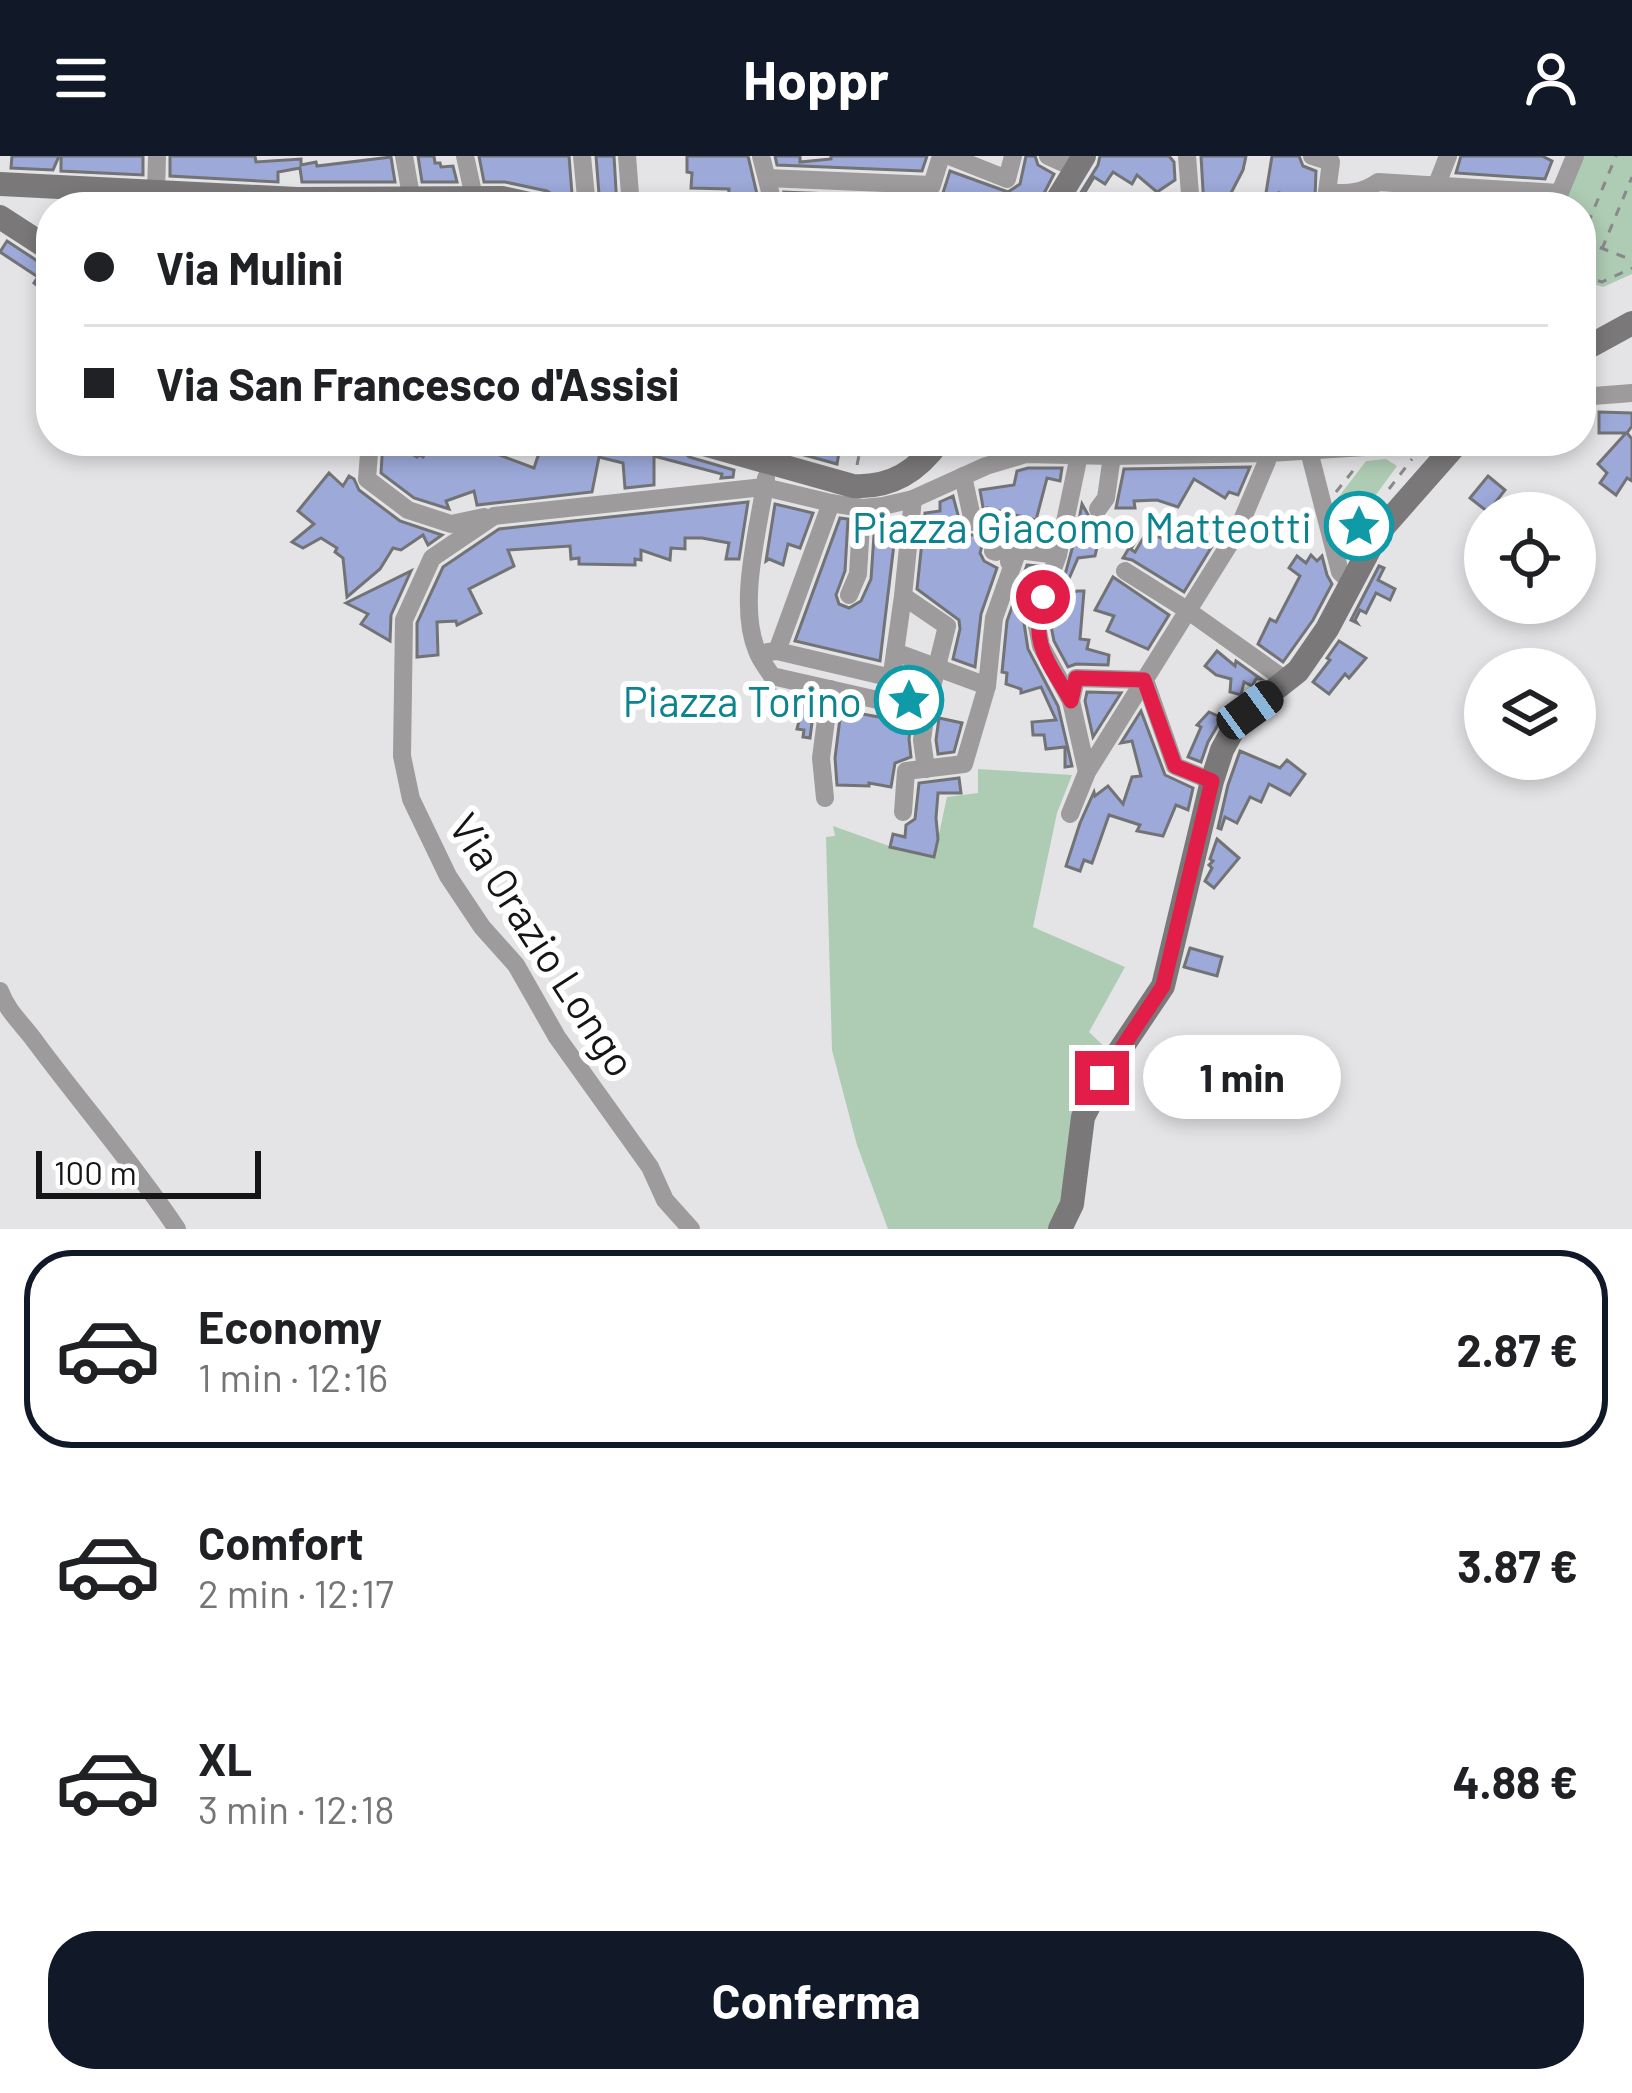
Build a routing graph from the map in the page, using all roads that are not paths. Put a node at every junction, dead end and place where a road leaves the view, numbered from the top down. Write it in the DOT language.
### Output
graph roads {
  1 [pos="157,156"];
  2 [pos="404,156"];
  3 [pos="466,156"];
  4 [pos="582,156"];
  5 [pos="627,156"];
  6 [pos="761,156"];
  7 [pos="945,156"];
  8 [pos="1013,156"];
  9 [pos="1048,156"];
  10 [pos="1187,156"];
  11 [pos="1448,156"];
  12 [pos="1575,156"];
  13 [pos="1327,158"];
  14 [pos="1081,162"];
  15 [pos="767,178"];
  16 [pos="0,184"];
  17 [pos="1437,184"];
  18 [pos="156,191"];
  19 [pos="172,192"];
  20 [pos="410,192"];
  21 [pos="472,192"];
  22 [pos="586,192"];
  23 [pos="630,192"];
  24 [pos="770,192"];
  25 [pos="1062,192"];
  26 [pos="1191,192"];
  27 [pos="1327,192"];
  28 [pos="1358,192"];
  29 [pos="1496,192"];
  30 [pos="1559,192"];
  31 [pos="0,217"];
  32 [pos="36,240"];
  33 [pos="1632,323"];
  34 [pos="1596,343"];
  35 [pos="1632,393"];
  36 [pos="1596,396"];
  37 [pos="369,456"];
  38 [pos="719,456"];
  39 [pos="928,456"];
  40 [pos="1016,456"];
  41 [pos="1078,456"];
  42 [pos="1112,456"];
  43 [pos="1268,456"];
  44 [pos="1303,456"];
  45 [pos="1446,456"];
  46 [pos="963,476"];
  47 [pos="765,482"];
  48 [pos="829,507"];
  49 [pos="912,508"];
  50 [pos="1098,509"];
  51 [pos="862,513"];
  52 [pos="494,516"];
  53 [pos="973,522"];
  54 [pos="993,550"];
  55 [pos="1058,555"];
  56 [pos="1012,569"];
  57 [pos="1126,571"];
  58 [pos="1348,590"];
  59 [pos="849,596"];
  60 [pos="903,596"];
  61 [pos="1187,610"];
  62 [pos="767,652"];
  63 [pos="896,652"];
  64 [pos="939,667"];
  65 [pos="1144,680"];
  66 [pos="1287,681"];
  67 [pos="987,686"];
  68 [pos="830,689"];
  69 [pos="889,691"];
  70 [pos="1071,701"];
  71 [pos="927,707"];
  72 [pos="926,769"];
  73 [pos="1087,772"];
  74 [pos="1212,781"];
  75 [pos="825,798"];
  76 [pos="903,812"];
  77 [pos="1070,814"];
  78 [pos="0,991"];
  79 [pos="177,1229"];
  80 [pos="691,1229"];
  81 [pos="1060,1229"];
  1 -- 18 [label="street"];
  2 -- 20 [label="street"];
  3 -- 21 [label="street"];
  4 -- 22 [label="street"];
  5 -- 23 [label="street"];
  6 -- 15 [label="street"];
  7 -- 8 [label="street"];
  7 -- 15 [label="street"];
  9 -- 14 [label="street"];
  10 -- 26 [label="street"];
  11 -- 17 [label="street"];
  12 -- 30 [label="street"];
  13 -- 27 [label="street"];
  14 -- 25 [label="street"];
  15 -- 24 [label="street"];
  16 -- 18 [label="street"];
  17 -- 28 [label="street"];
  17 -- 29 [label="street"];
  18 -- 19 [label="street"];
  31 -- 32 [label="street"];
  33 -- 34 [label="street"];
  35 -- 36 [label="street"];
  37 -- 52 [label="street"];
  38 -- 47 [label="street"];
  39 -- 47 [label="street"];
  40 -- 46 [label="street, Via Orazio Longo"];
  41 -- 55 [label="street"];
  42 -- 50 [label="street"];
  43 -- 61 [label="street"];
  44 -- 58 [label="street"];
  45 -- 58 [label="street"];
  46 -- 49 [label="street, Via Orazio Longo"];
  46 -- 53 [label="street"];
  47 -- 48 [label="street, Via Orazio Longo"];
  47 -- 52 [label="street, Via Orazio Longo"];
  47 -- 62 [label="street"];
  48 -- 51 [label="street, Via Orazio Longo"];
  48 -- 62 [label="street"];
  49 -- 51 [label="street, Via Orazio Longo"];
  49 -- 60 [label="street"];
  51 -- 59 [label="street"];
  52 -- 80 [label="street, Via Orazio Longo"];
  54 -- 56 [label="street"];
  55 -- 56 [label="street"];
  55 -- 70 [label="street"];
  56 -- 67 [label="street"];
  57 -- 61 [label="street"];
  58 -- 66 [label="street"];
  60 -- 63 [label="street"];
  60 -- 64 [label="street"];
  61 -- 65 [label="street"];
  61 -- 66 [label="street"];
  62 -- 68 [label="street"];
  62 -- 69 [label="street"];
  63 -- 64 [label="street"];
  63 -- 69 [label="street"];
  64 -- 67 [label="street"];
  64 -- 71 [label="street"];
  65 -- 70 [label="street"];
  65 -- 73 [label="street"];
  65 -- 74 [label="street"];
  66 -- 74 [label="street"];
  67 -- 72 [label="street"];
  68 -- 69 [label="street"];
  68 -- 75 [label="street"];
  69 -- 71 [label="street"];
  70 -- 73 [label="street"];
  71 -- 72 [label="street"];
  72 -- 76 [label="street"];
  73 -- 77 [label="street"];
  74 -- 81 [label="street"];
  78 -- 79 [label="street"];
}
